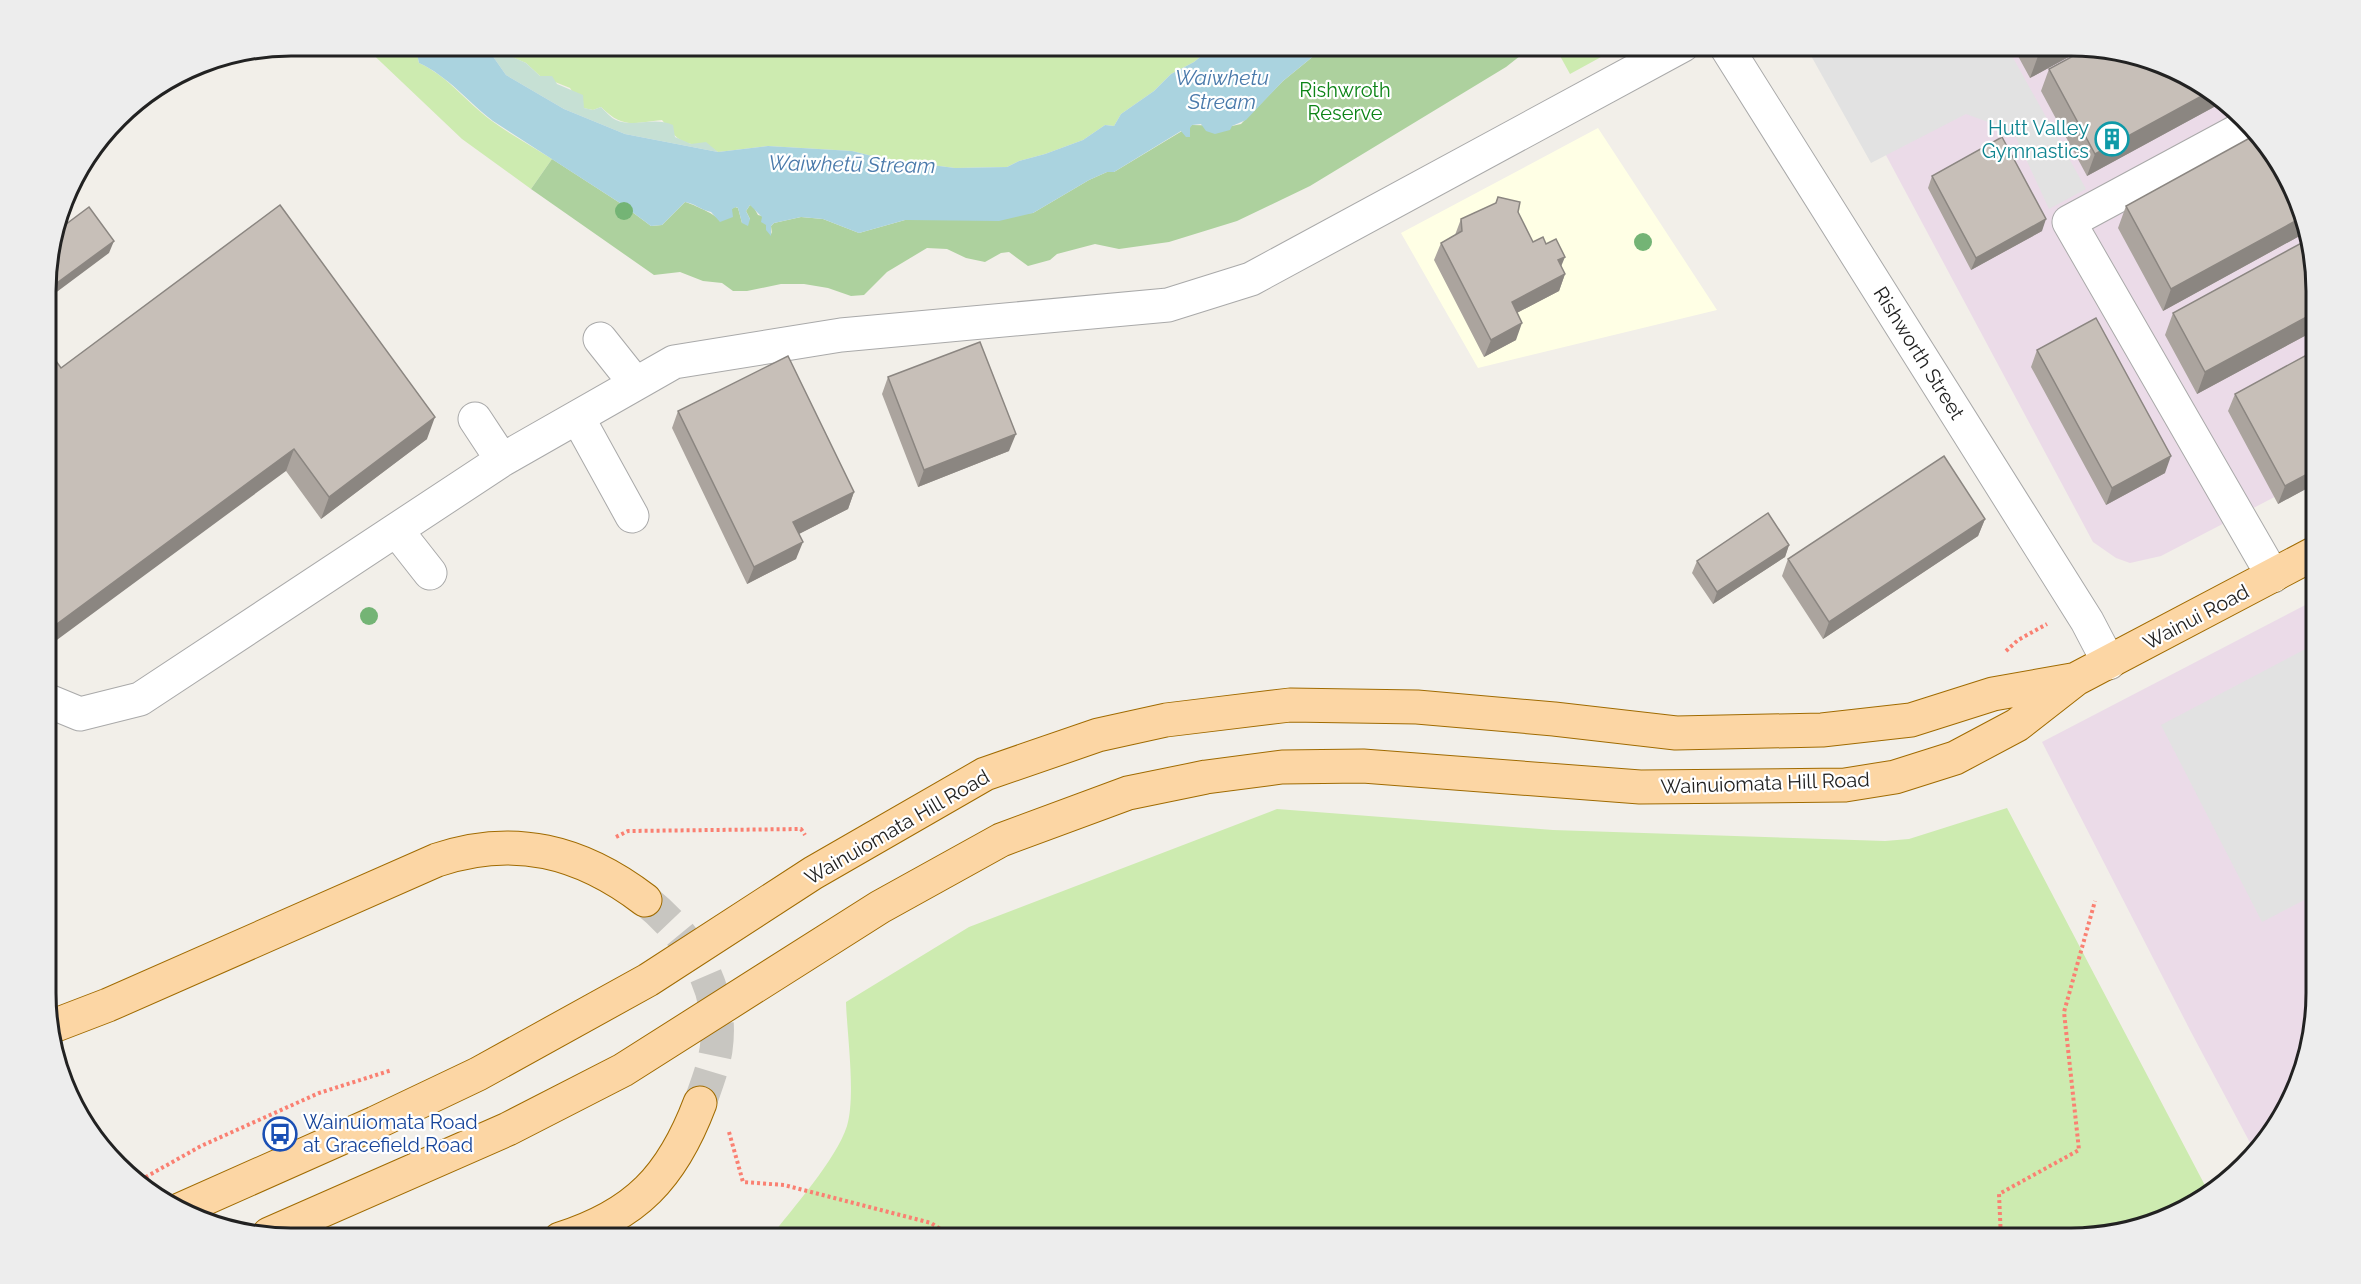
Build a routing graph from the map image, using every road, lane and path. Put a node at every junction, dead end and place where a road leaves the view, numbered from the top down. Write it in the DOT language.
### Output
graph roads {
  1 [pos="1663,56"];
  2 [pos="1732,56"];
  3 [pos="2242,129"];
  4 [pos="600,339"];
  5 [pos="635,383"];
  6 [pos="578,418"];
  7 [pos="475,419"];
  8 [pos="502,460"];
  9 [pos="632,516"];
  10 [pos="397,531"];
  11 [pos="2306,558"];
  12 [pos="430,573"];
  13 [pos="2273,576"];
  14 [pos="2109,663"];
  15 [pos="2076,680"];
  16 [pos="56,704"];
  17 [pos="806,837"];
  18 [pos="611,840"];
  19 [pos="645,900"];
  20 [pos="2095,901"];
  21 [pos="58,1024"];
  22 [pos="700,1103"];
  23 [pos="729,1130"];
  24 [pos="189,1206"];
  25 [pos="284,1228"];
  26 [pos="588,1228"];
  27 [pos="940,1228"];
  28 [pos="2001,1228"];
  1 -- 5 [label="street"];
  2 -- 14 [label="street, Rishworth Street"];
  3 -- 13 [label="street"];
  4 -- 5 [label="street"];
  5 -- 6 [label="street"];
  6 -- 8 [label="street"];
  6 -- 9 [label="street"];
  7 -- 8 [label="street"];
  8 -- 10 [label="street"];
  10 -- 12 [label="street"];
  10 -- 16 [label="street"];
  11 -- 13 [label="main road, Wainui Road"];
  13 -- 14 [label="main road, Wainui Road"];
  14 -- 15 [label="main road, Wainui Road"];
  15 -- 24 [label="main road, Wainuiomata Hill Road"];
  15 -- 25 [label="main road, Wainuiomata Hill Road"];
  17 -- 18 [label="path"];
  19 -- 21 [label="main road"];
  20 -- 28 [label="path"];
  22 -- 26 [label="main road"];
  23 -- 27 [label="path"];
}
